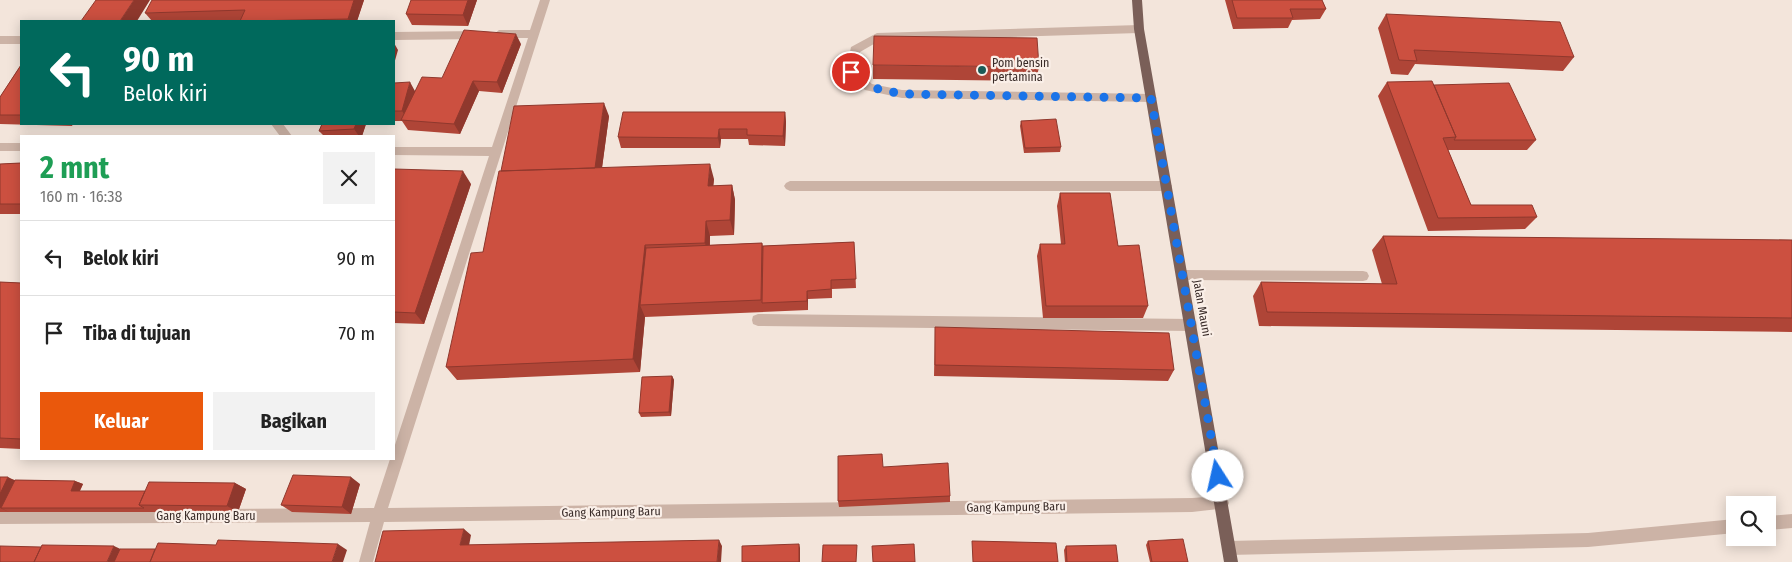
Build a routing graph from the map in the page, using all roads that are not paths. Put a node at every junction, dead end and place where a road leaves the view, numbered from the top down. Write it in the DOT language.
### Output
graph roads {
  1 [pos="545,0"];
  2 [pos="1137,0"];
  3 [pos="1139,29"];
  4 [pos="534,34"];
  5 [pos="395,36"];
  6 [pos="0,40"];
  7 [pos="20,40"];
  8 [pos="1151,98"];
  9 [pos="0,147"];
  10 [pos="20,147"];
  11 [pos="395,151"];
  12 [pos="496,152"];
  13 [pos="790,186"];
  14 [pos="1166,186"];
  15 [pos="1183,276"];
  16 [pos="1363,276"];
  17 [pos="758,320"];
  18 [pos="1191,325"];
  19 [pos="1222,503"];
  20 [pos="379,515"];
  21 [pos="0,517"];
  22 [pos="1792,520"];
  23 [pos="1776,522"];
  24 [pos="1726,527"];
  25 [pos="1230,555"];
  26 [pos="366,562"];
  1 -- 4 [label="street"];
  2 -- 3 [label="main road, Jalan Mauni"];
  3 -- 8 [label="main road, Jalan Mauni"];
  3 -- 8 [label="street"];
  4 -- 5 [label="street"];
  4 -- 12 [label="street"];
  6 -- 7 [label="street"];
  8 -- 14 [label="main road, Jalan Mauni"];
  9 -- 10 [label="street"];
  11 -- 12 [label="street"];
  12 -- 20 [label="street"];
  13 -- 14 [label="street"];
  14 -- 15 [label="main road, Jalan Mauni"];
  15 -- 16 [label="street"];
  15 -- 18 [label="main road, Jalan Mauni"];
  17 -- 18 [label="street"];
  18 -- 19 [label="main road, Jalan Mauni"];
  19 -- 20 [label="street, Gang Kampung Baru"];
  19 -- 25 [label="main road, Jalan Mauni"];
  20 -- 21 [label="street, Gang Kampung Baru"];
  20 -- 26 [label="street"];
  22 -- 23 [label="street"];
  24 -- 25 [label="street"];
}
